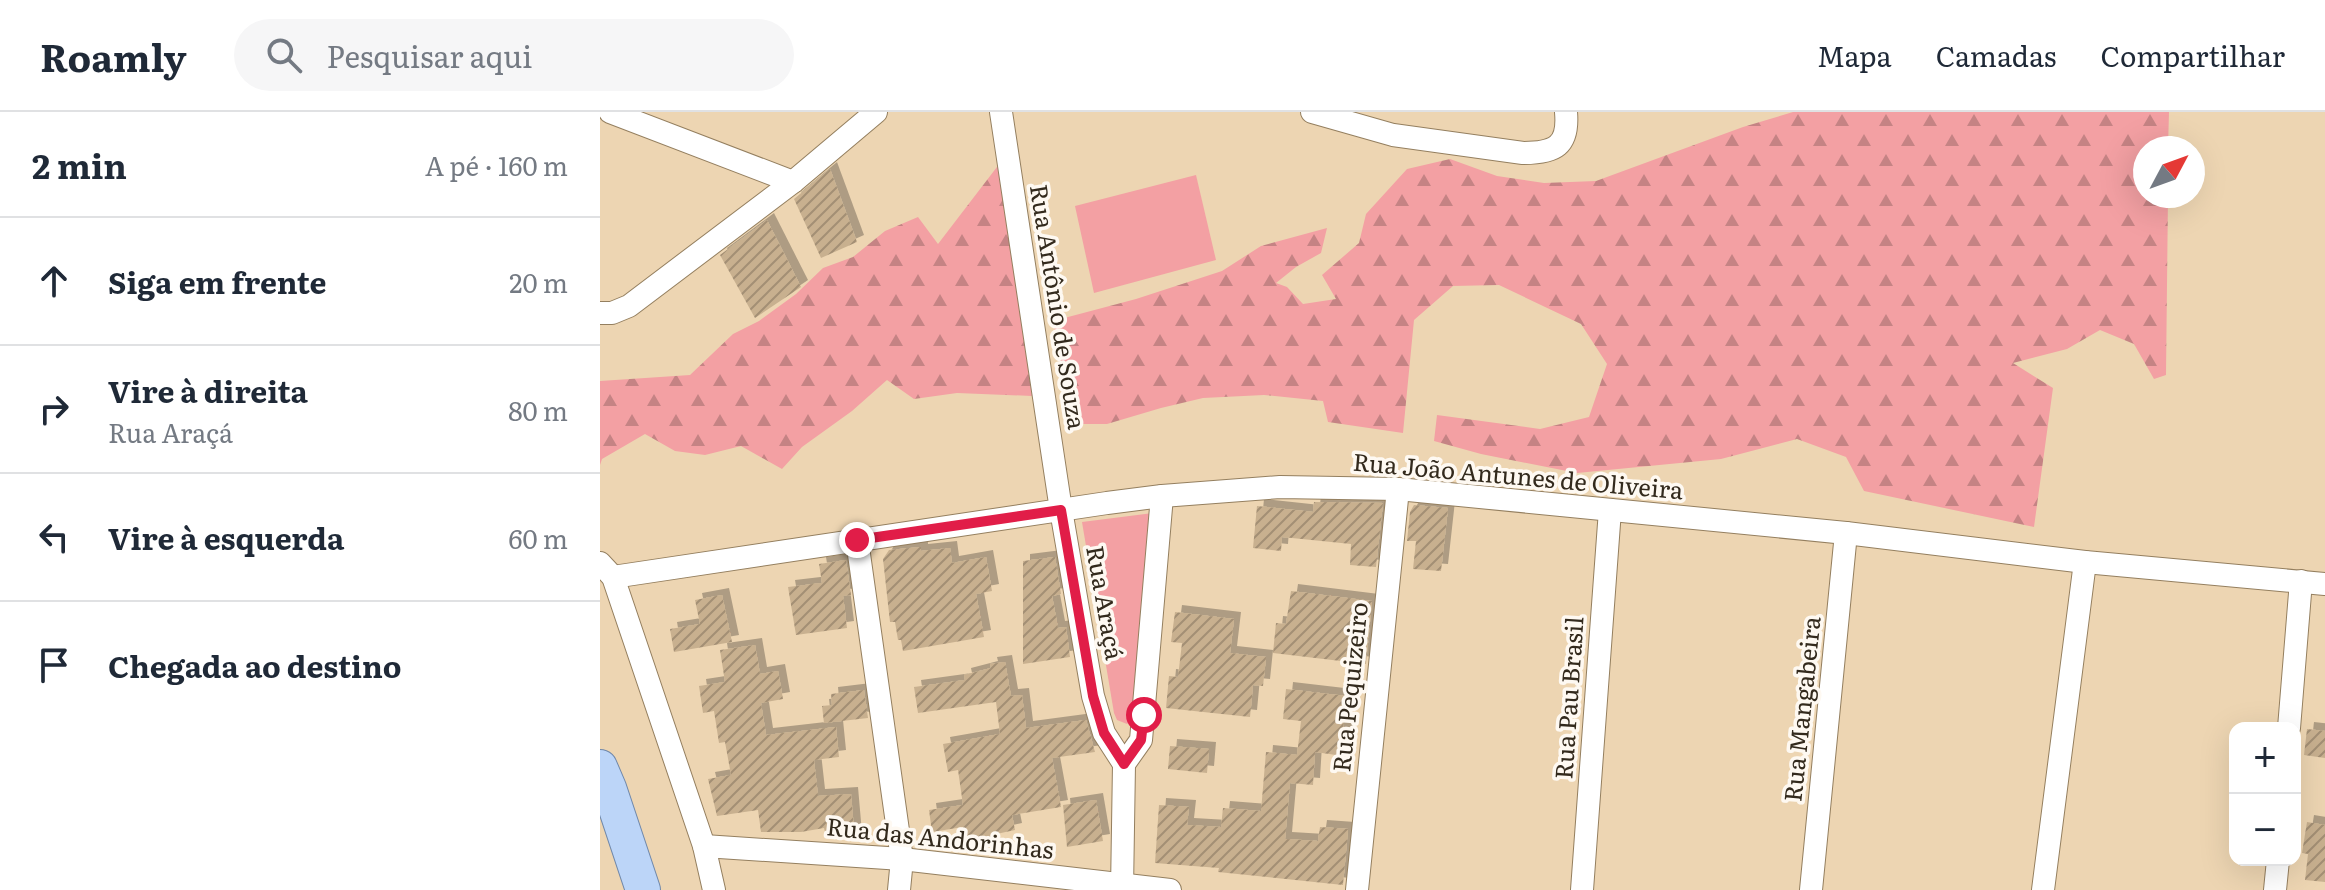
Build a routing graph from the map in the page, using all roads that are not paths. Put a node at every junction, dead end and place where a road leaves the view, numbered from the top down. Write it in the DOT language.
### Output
graph roads {
  1 [pos="610,112"];
  2 [pos="876,112"];
  3 [pos="1001,112"];
  4 [pos="1312,112"];
  5 [pos="1566,112"];
  6 [pos="793,182"];
  7 [pos="600,313"];
  8 [pos="1398,489"];
  9 [pos="1162,496"];
  10 [pos="1061,510"];
  11 [pos="1610,510"];
  12 [pos="1846,533"];
  13 [pos="857,540"];
  14 [pos="2085,562"];
  15 [pos="606,570"];
  16 [pos="2301,581"];
  17 [pos="2325,584"];
  18 [pos="2289,722"];
  19 [pos="1124,764"];
  20 [pos="600,767"];
  21 [pos="704,846"];
  22 [pos="902,859"];
  23 [pos="2277,866"];
  24 [pos="1122,888"];
  25 [pos="643,890"];
  26 [pos="714,890"];
  27 [pos="899,890"];
  28 [pos="1170,890"];
  29 [pos="1357,890"];
  30 [pos="1582,890"];
  31 [pos="1811,890"];
  32 [pos="2043,890"];
  33 [pos="2275,890"];
  1 -- 6 [label="street"];
  2 -- 6 [label="street"];
  3 -- 10 [label="street, Rua Antônio de Souza"];
  4 -- 5 [label="street"];
  6 -- 7 [label="street"];
  8 -- 9 [label="street, Rua João Antunes de Oliveira"];
  8 -- 11 [label="street, Rua João Antunes de Oliveira"];
  8 -- 29 [label="street, Rua Pequizeiro"];
  9 -- 10 [label="street, Rua João Antunes de Oliveira"];
  9 -- 19 [label="street"];
  10 -- 13 [label="street, Rua João Antunes de Oliveira"];
  10 -- 19 [label="street, Rua Araçá"];
  11 -- 12 [label="street, Rua João Antunes de Oliveira"];
  11 -- 30 [label="street, Rua Pau Brasil"];
  12 -- 14 [label="street, Rua João Antunes de Oliveira"];
  12 -- 31 [label="street, Rua Mangabeira"];
  13 -- 15 [label="street, Rua João Antunes de Oliveira"];
  13 -- 22 [label="street"];
  14 -- 16 [label="street, Rua João Antunes de Oliveira"];
  14 -- 32 [label="street"];
  15 -- 21 [label="street"];
  16 -- 17 [label="street, Rua João Antunes de Oliveira"];
  16 -- 18 [label="street"];
  19 -- 24 [label="street"];
  20 -- 25 [label="main road"];
  21 -- 22 [label="street, Rua das Andorinhas"];
  21 -- 26 [label="street"];
  22 -- 24 [label="street, Rua das Andorinhas"];
  22 -- 27 [label="street"];
  23 -- 33 [label="street"];
  24 -- 28 [label="street, Rua das Andorinhas"];
}
